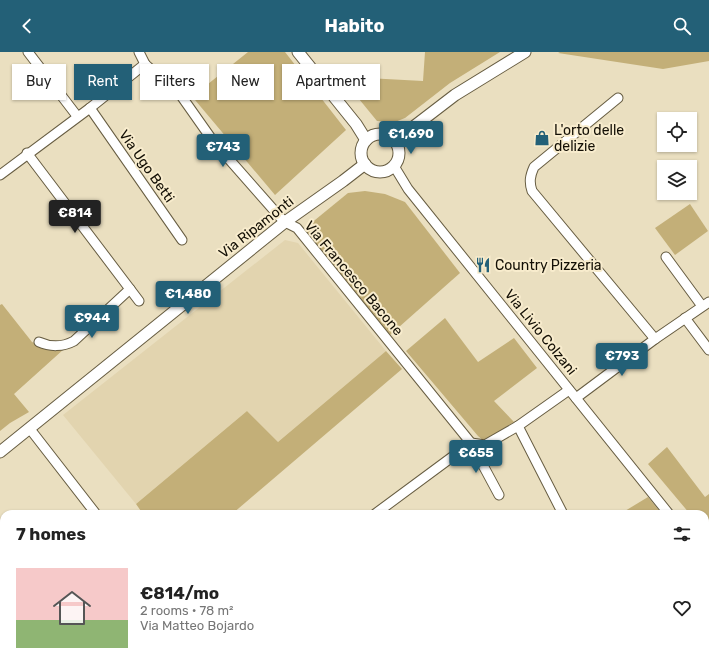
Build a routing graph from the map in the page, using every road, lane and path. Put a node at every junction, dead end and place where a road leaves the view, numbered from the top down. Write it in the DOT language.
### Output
graph roads {
  1 [pos="28,52"];
  2 [pos="139,52"];
  3 [pos="298,52"];
  4 [pos="525,52"];
  5 [pos="145,64"];
  6 [pos="140,68"];
  7 [pos="618,98"];
  8 [pos="184,100"];
  9 [pos="90,108"];
  10 [pos="77,116"];
  11 [pos="366,140"];
  12 [pos="395,141"];
  13 [pos="28,153"];
  14 [pos="365,164"];
  15 [pos="394,166"];
  16 [pos="0,175"];
  17 [pos="285,222"];
  18 [pos="182,240"];
  19 [pos="666,257"];
  20 [pos="130,289"];
  21 [pos="139,302"];
  22 [pos="706,304"];
  23 [pos="685,318"];
  24 [pos="655,339"];
  25 [pos="39,342"];
  26 [pos="709,350"];
  27 [pos="569,390"];
  28 [pos="576,398"];
  29 [pos="518,426"];
  30 [pos="30,429"];
  31 [pos="472,443"];
  32 [pos="0,452"];
  33 [pos="499,495"];
  34 [pos="93,510"];
  35 [pos="380,510"];
  36 [pos="561,510"];
  37 [pos="666,510"];
  1 -- 10 [label="street"];
  2 -- 5 [label="street"];
  3 -- 11 [label="street"];
  4 -- 12 [label="street"];
  6 -- 9 [label="street"];
  7 -- 24 [label="street"];
  8 -- 17 [label="street, Via Francesco Bacone"];
  9 -- 10 [label="street"];
  9 -- 18 [label="street, Via Ugo Betti"];
  10 -- 13 [label="street"];
  11 -- 12 [label="street"];
  11 -- 14 [label="street"];
  12 -- 15 [label="street"];
  13 -- 16 [label="street"];
  13 -- 20 [label="street"];
  14 -- 15 [label="street"];
  14 -- 17 [label="street, Via Ripamonti"];
  15 -- 27 [label="street, Via Livio Colzani"];
  17 -- 30 [label="street, Via Ripamonti"];
  17 -- 31 [label="street, Via Francesco Bacone"];
  19 -- 22 [label="street"];
  20 -- 21 [label="street"];
  20 -- 25 [label="street"];
  22 -- 23 [label="street"];
  23 -- 24 [label="street"];
  23 -- 26 [label="street"];
  24 -- 28 [label="street"];
  27 -- 28 [label="street, Via Livio Colzani"];
  27 -- 29 [label="street"];
  28 -- 37 [label="street, Via Livio Colzani"];
  29 -- 31 [label="street"];
  29 -- 36 [label="street"];
  30 -- 32 [label="street, Via Ripamonti"];
  30 -- 34 [label="street"];
  31 -- 33 [label="street, Via Francesco Bacone"];
  31 -- 35 [label="street"];
}
